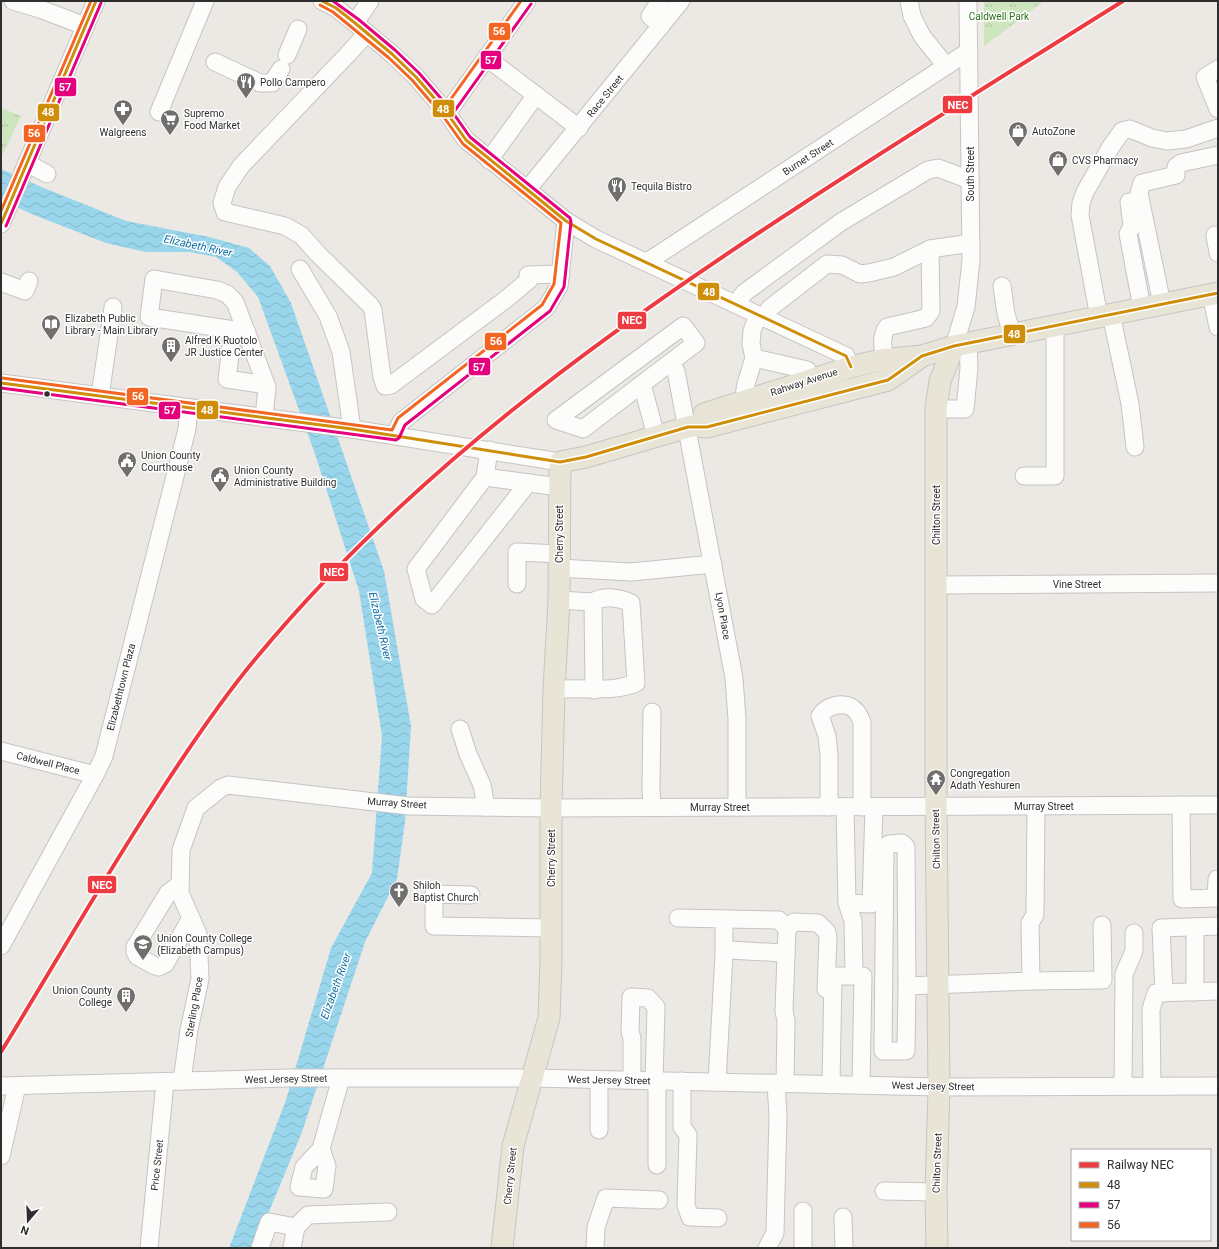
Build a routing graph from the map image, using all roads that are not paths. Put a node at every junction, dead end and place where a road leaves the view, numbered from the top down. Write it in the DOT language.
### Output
graph roads {
  1 [pos="13,1"];
  2 [pos="96,1"];
  3 [pos="205,1"];
  4 [pos="322,1"];
  5 [pos="370,1"];
  6 [pos="527,1"];
  7 [pos="909,1"];
  8 [pos="968,1"];
  9 [pos="670,3"];
  10 [pos="86,26"];
  11 [pos="361,28"];
  12 [pos="298,30"];
  13 [pos="969,51"];
  14 [pos="487,58"];
  15 [pos="215,62"];
  16 [pos="946,66"];
  17 [pos="1212,73"];
  18 [pos="536,95"];
  19 [pos="1218,109"];
  20 [pos="159,112"];
  21 [pos="447,113"];
  22 [pos="579,128"];
  23 [pos="1218,128"];
  24 [pos="1218,155"];
  25 [pos="490,160"];
  26 [pos="24,170"];
  27 [pos="47,174"];
  28 [pos="970,180"];
  29 [pos="527,190"];
  30 [pos="1129,202"];
  31 [pos="566,221"];
  32 [pos="1,224"];
  33 [pos="1215,235"];
  34 [pos="971,243"];
  35 [pos="930,249"];
  36 [pos="1218,253"];
  37 [pos="647,262"];
  38 [pos="300,269"];
  39 [pos="561,274"];
  40 [pos="29,281"];
  41 [pos="1,282"];
  42 [pos="1002,286"];
  43 [pos="1214,294"];
  44 [pos="736,304"];
  45 [pos="1152,306"];
  46 [pos="113,307"];
  47 [pos="761,316"];
  48 [pos="1105,316"];
  49 [pos="1054,326"];
  50 [pos="1218,327"];
  51 [pos="240,331"];
  52 [pos="1012,334"];
  53 [pos="961,344"];
  54 [pos="922,356"];
  55 [pos="754,358"];
  56 [pos="885,360"];
  57 [pos="851,367"];
  58 [pos="676,371"];
  59 [pos="811,380"];
  60 [pos="940,381"];
  61 [pos="1,383"];
  62 [pos="967,383"];
  63 [pos="642,384"];
  64 [pos="266,385"];
  65 [pos="100,396"];
  66 [pos="743,402"];
  67 [pos="792,406"];
  68 [pos="189,408"];
  69 [pos="936,408"];
  70 [pos="264,418"];
  71 [pos="690,426"];
  72 [pos="352,429"];
  73 [pos="395,435"];
  74 [pos="656,436"];
  75 [pos="1135,447"];
  76 [pos="489,450"];
  77 [pos="560,462"];
  78 [pos="1024,476"];
  79 [pos="485,477"];
  80 [pos="528,483"];
  81 [pos="559,487"];
  82 [pos="559,561"];
  83 [pos="713,564"];
  84 [pos="1218,583"];
  85 [pos="517,584"];
  86 [pos="936,585"];
  87 [pos="559,600"];
  88 [pos="593,602"];
  89 [pos="554,690"];
  90 [pos="594,690"];
  91 [pos="652,712"];
  92 [pos="460,729"];
  93 [pos="1,751"];
  94 [pos="95,775"];
  95 [pos="224,786"];
  96 [pos="1181,805"];
  97 [pos="1218,805"];
  98 [pos="936,806"];
  99 [pos="1036,806"];
  100 [pos="486,807"];
  101 [pos="737,807"];
  102 [pos="837,807"];
  103 [pos="868,807"];
  104 [pos="551,808"];
  105 [pos="652,808"];
  106 [pos="1218,879"];
  107 [pos="180,884"];
  108 [pos="471,895"];
  109 [pos="847,903"];
  110 [pos="191,918"];
  111 [pos="678,918"];
  112 [pos="724,919"];
  113 [pos="783,925"];
  114 [pos="1102,925"];
  115 [pos="1218,926"];
  116 [pos="1195,927"];
  117 [pos="551,928"];
  118 [pos="1134,933"];
  119 [pos="1,946"];
  120 [pos="724,955"];
  121 [pos="786,955"];
  122 [pos="854,975"];
  123 [pos="1031,981"];
  124 [pos="938,984"];
  125 [pos="907,986"];
  126 [pos="1218,991"];
  127 [pos="1164,992"];
  128 [pos="1195,992"];
  129 [pos="341,1078"];
  130 [pos="532,1078"];
  131 [pos="599,1080"];
  132 [pos="632,1080"];
  133 [pos="174,1081"];
  134 [pos="656,1081"];
  135 [pos="682,1081"];
  136 [pos="717,1082"];
  137 [pos="780,1083"];
  138 [pos="826,1084"];
  139 [pos="861,1085"];
  140 [pos="9,1086"];
  141 [pos="1123,1086"];
  142 [pos="1152,1086"];
  143 [pos="1218,1086"];
  144 [pos="940,1087"];
  145 [pos="599,1130"];
  146 [pos="321,1149"];
  147 [pos="1,1156"];
  148 [pos="657,1165"];
  149 [pos="884,1191"];
  150 [pos="936,1192"];
  151 [pos="659,1200"];
  152 [pos="803,1211"];
  153 [pos="388,1212"];
  154 [pos="843,1217"];
  155 [pos="718,1218"];
  156 [pos="296,1226"];
  157 [pos="148,1248"];
  158 [pos="260,1248"];
  159 [pos="292,1248"];
  160 [pos="502,1248"];
  161 [pos="595,1248"];
  162 [pos="767,1248"];
  163 [pos="803,1248"];
  164 [pos="844,1248"];
  165 [pos="937,1248"];
  1 -- 10 [label="street"];
  2 -- 10 [label="street"];
  3 -- 20 [label="street"];
  4 -- 11 [label="street"];
  5 -- 11 [label="street"];
  6 -- 14 [label="street"];
  7 -- 16 [label="street"];
  8 -- 13 [label="street, South Street"];
  9 -- 22 [label="street, Race Street"];
  10 -- 26 [label="street"];
  11 -- 21 [label="street"];
  11 -- 39 [label="street"];
  12 -- 15 [label="street"];
  13 -- 16 [label="street, Burnet Street"];
  13 -- 28 [label="street, South Street"];
  14 -- 18 [label="street"];
  14 -- 21 [label="street"];
  16 -- 37 [label="street, Burnet Street"];
  17 -- 19 [label="street"];
  18 -- 22 [label="street"];
  18 -- 25 [label="street"];
  21 -- 25 [label="street"];
  22 -- 29 [label="street, Race Street"];
  23 -- 48 [label="street"];
  24 -- 45 [label="street"];
  25 -- 29 [label="street"];
  26 -- 27 [label="street"];
  26 -- 32 [label="street"];
  28 -- 34 [label="street, South Street"];
  28 -- 44 [label="street"];
  29 -- 31 [label="street"];
  30 -- 45 [label="street"];
  31 -- 37 [label="street"];
  31 -- 39 [label="street"];
  33 -- 36 [label="street"];
  34 -- 35 [label="street"];
  34 -- 53 [label="street, South Street"];
  35 -- 47 [label="street"];
  35 -- 56 [label="street"];
  37 -- 44 [label="street"];
  38 -- 72 [label="street"];
  39 -- 73 [label="street"];
  40 -- 41 [label="street"];
  42 -- 52 [label="street"];
  43 -- 45 [label="main road, Rahway Avenue"];
  43 -- 50 [label="street"];
  44 -- 47 [label="street"];
  45 -- 48 [label="main road, Rahway Avenue"];
  46 -- 65 [label="street"];
  47 -- 55 [label="street"];
  47 -- 57 [label="street"];
  48 -- 49 [label="main road, Rahway Avenue"];
  48 -- 75 [label="street"];
  49 -- 52 [label="main road, Rahway Avenue"];
  49 -- 78 [label="street"];
  51 -- 51 [label="street"];
  51 -- 64 [label="street"];
  51 -- 64 [label="street"];
  52 -- 53 [label="main road, Rahway Avenue"];
  53 -- 54 [label="main road, Rahway Avenue"];
  53 -- 60 [label="main road, Chilton Street"];
  53 -- 62 [label="street, South Street"];
  54 -- 56 [label="main road, Rahway Avenue"];
  54 -- 67 [label="main road, Rahway Avenue"];
  54 -- 69 [label="main road, Chilton Street"];
  55 -- 59 [label="street"];
  55 -- 66 [label="street"];
  56 -- 57 [label="main road, Rahway Avenue"];
  57 -- 59 [label="main road, Rahway Avenue"];
  57 -- 67 [label="main road"];
  58 -- 71 [label="street, Lyon Place"];
  59 -- 66 [label="main road, Rahway Avenue"];
  60 -- 62 [label="street"];
  60 -- 69 [label="main road, Chilton Street"];
  61 -- 65 [label="street, Rahway Avenue"];
  62 -- 69 [label="street, South Street"];
  63 -- 63 [label="street"];
  63 -- 74 [label="street"];
  64 -- 70 [label="street"];
  65 -- 68 [label="street, Rahway Avenue"];
  66 -- 71 [label="main road, Rahway Avenue"];
  67 -- 71 [label="main road, Rahway Avenue"];
  68 -- 70 [label="street, Rahway Avenue"];
  68 -- 94 [label="street, Elizabethtown Plaza"];
  69 -- 86 [label="main road, Chilton Street"];
  70 -- 72 [label="street, Rahway Avenue"];
  71 -- 74 [label="main road, Rahway Avenue"];
  71 -- 83 [label="street, Lyon Place"];
  72 -- 73 [label="street, Rahway Avenue"];
  73 -- 76 [label="street, Rahway Avenue"];
  74 -- 77 [label="main road, Rahway Avenue"];
  76 -- 77 [label="street, Rahway Avenue"];
  76 -- 79 [label="street"];
  77 -- 81 [label="main road, Cherry Street"];
  79 -- 80 [label="street"];
  79 -- 80 [label="street"];
  80 -- 81 [label="street"];
  81 -- 82 [label="main road, Cherry Street"];
  82 -- 83 [label="street"];
  82 -- 85 [label="street"];
  82 -- 87 [label="main road, Cherry Street"];
  83 -- 101 [label="street, Lyon Place"];
  84 -- 86 [label="street, Vine Street"];
  86 -- 98 [label="main road, Chilton Street"];
  87 -- 88 [label="street"];
  87 -- 89 [label="main road, Cherry Street"];
  88 -- 90 [label="street"];
  88 -- 90 [label="street"];
  89 -- 90 [label="street"];
  89 -- 104 [label="main road, Cherry Street"];
  91 -- 105 [label="street"];
  92 -- 100 [label="street"];
  93 -- 94 [label="street, Caldwell Place"];
  94 -- 119 [label="street, Elizabethtown Plaza"];
  95 -- 100 [label="street, Murray Street"];
  95 -- 107 [label="street, Sterling Place"];
  96 -- 97 [label="street, Murray Street"];
  96 -- 99 [label="street, Murray Street"];
  96 -- 106 [label="street"];
  98 -- 99 [label="street, Murray Street"];
  98 -- 103 [label="street, Murray Street"];
  98 -- 124 [label="main road, Chilton Street"];
  99 -- 123 [label="street"];
  100 -- 104 [label="street, Murray Street"];
  101 -- 102 [label="street, Murray Street"];
  101 -- 105 [label="street, Murray Street"];
  102 -- 103 [label="street, Murray Street"];
  102 -- 103 [label="street"];
  102 -- 109 [label="street"];
  103 -- 109 [label="street"];
  104 -- 105 [label="street, Murray Street"];
  104 -- 117 [label="main road, Cherry Street"];
  107 -- 110 [label="street, Sterling Place"];
  107 -- 110 [label="street"];
  108 -- 117 [label="street"];
  109 -- 122 [label="street"];
  110 -- 133 [label="street, Sterling Place"];
  111 -- 112 [label="street"];
  112 -- 113 [label="street"];
  112 -- 120 [label="street"];
  113 -- 121 [label="street"];
  113 -- 138 [label="street"];
  114 -- 123 [label="street"];
  115 -- 116 [label="street"];
  116 -- 127 [label="street"];
  116 -- 128 [label="street"];
  117 -- 130 [label="main road, Cherry Street"];
  118 -- 141 [label="street"];
  120 -- 121 [label="street"];
  120 -- 136 [label="street"];
  121 -- 137 [label="street"];
  122 -- 138 [label="street"];
  122 -- 139 [label="street"];
  123 -- 124 [label="street"];
  124 -- 125 [label="street"];
  124 -- 144 [label="main road, Chilton Street"];
  125 -- 125 [label="street"];
  126 -- 128 [label="street"];
  127 -- 128 [label="street"];
  127 -- 142 [label="street"];
  129 -- 130 [label="street, West Jersey Street"];
  129 -- 133 [label="street, West Jersey Street"];
  129 -- 146 [label="street"];
  130 -- 131 [label="street, West Jersey Street"];
  130 -- 160 [label="main road, Cherry Street"];
  131 -- 132 [label="street, West Jersey Street"];
  131 -- 145 [label="street"];
  132 -- 134 [label="street, West Jersey Street"];
  132 -- 134 [label="street"];
  133 -- 140 [label="street, West Jersey Street"];
  133 -- 157 [label="street, Price Street"];
  134 -- 135 [label="street, West Jersey Street"];
  134 -- 148 [label="street"];
  135 -- 136 [label="street, West Jersey Street"];
  135 -- 155 [label="street"];
  136 -- 137 [label="street, West Jersey Street"];
  137 -- 138 [label="street, West Jersey Street"];
  137 -- 162 [label="street"];
  138 -- 139 [label="street, West Jersey Street"];
  139 -- 144 [label="street, West Jersey Street"];
  140 -- 147 [label="street"];
  141 -- 142 [label="street, West Jersey Street"];
  141 -- 144 [label="street, West Jersey Street"];
  142 -- 143 [label="street, West Jersey Street"];
  144 -- 150 [label="main road, Chilton Street"];
  149 -- 150 [label="street"];
  150 -- 165 [label="main road, Chilton Street"];
  151 -- 161 [label="street"];
  152 -- 163 [label="street"];
  153 -- 156 [label="street"];
  154 -- 164 [label="street"];
  156 -- 158 [label="street"];
  156 -- 159 [label="street"];
}
